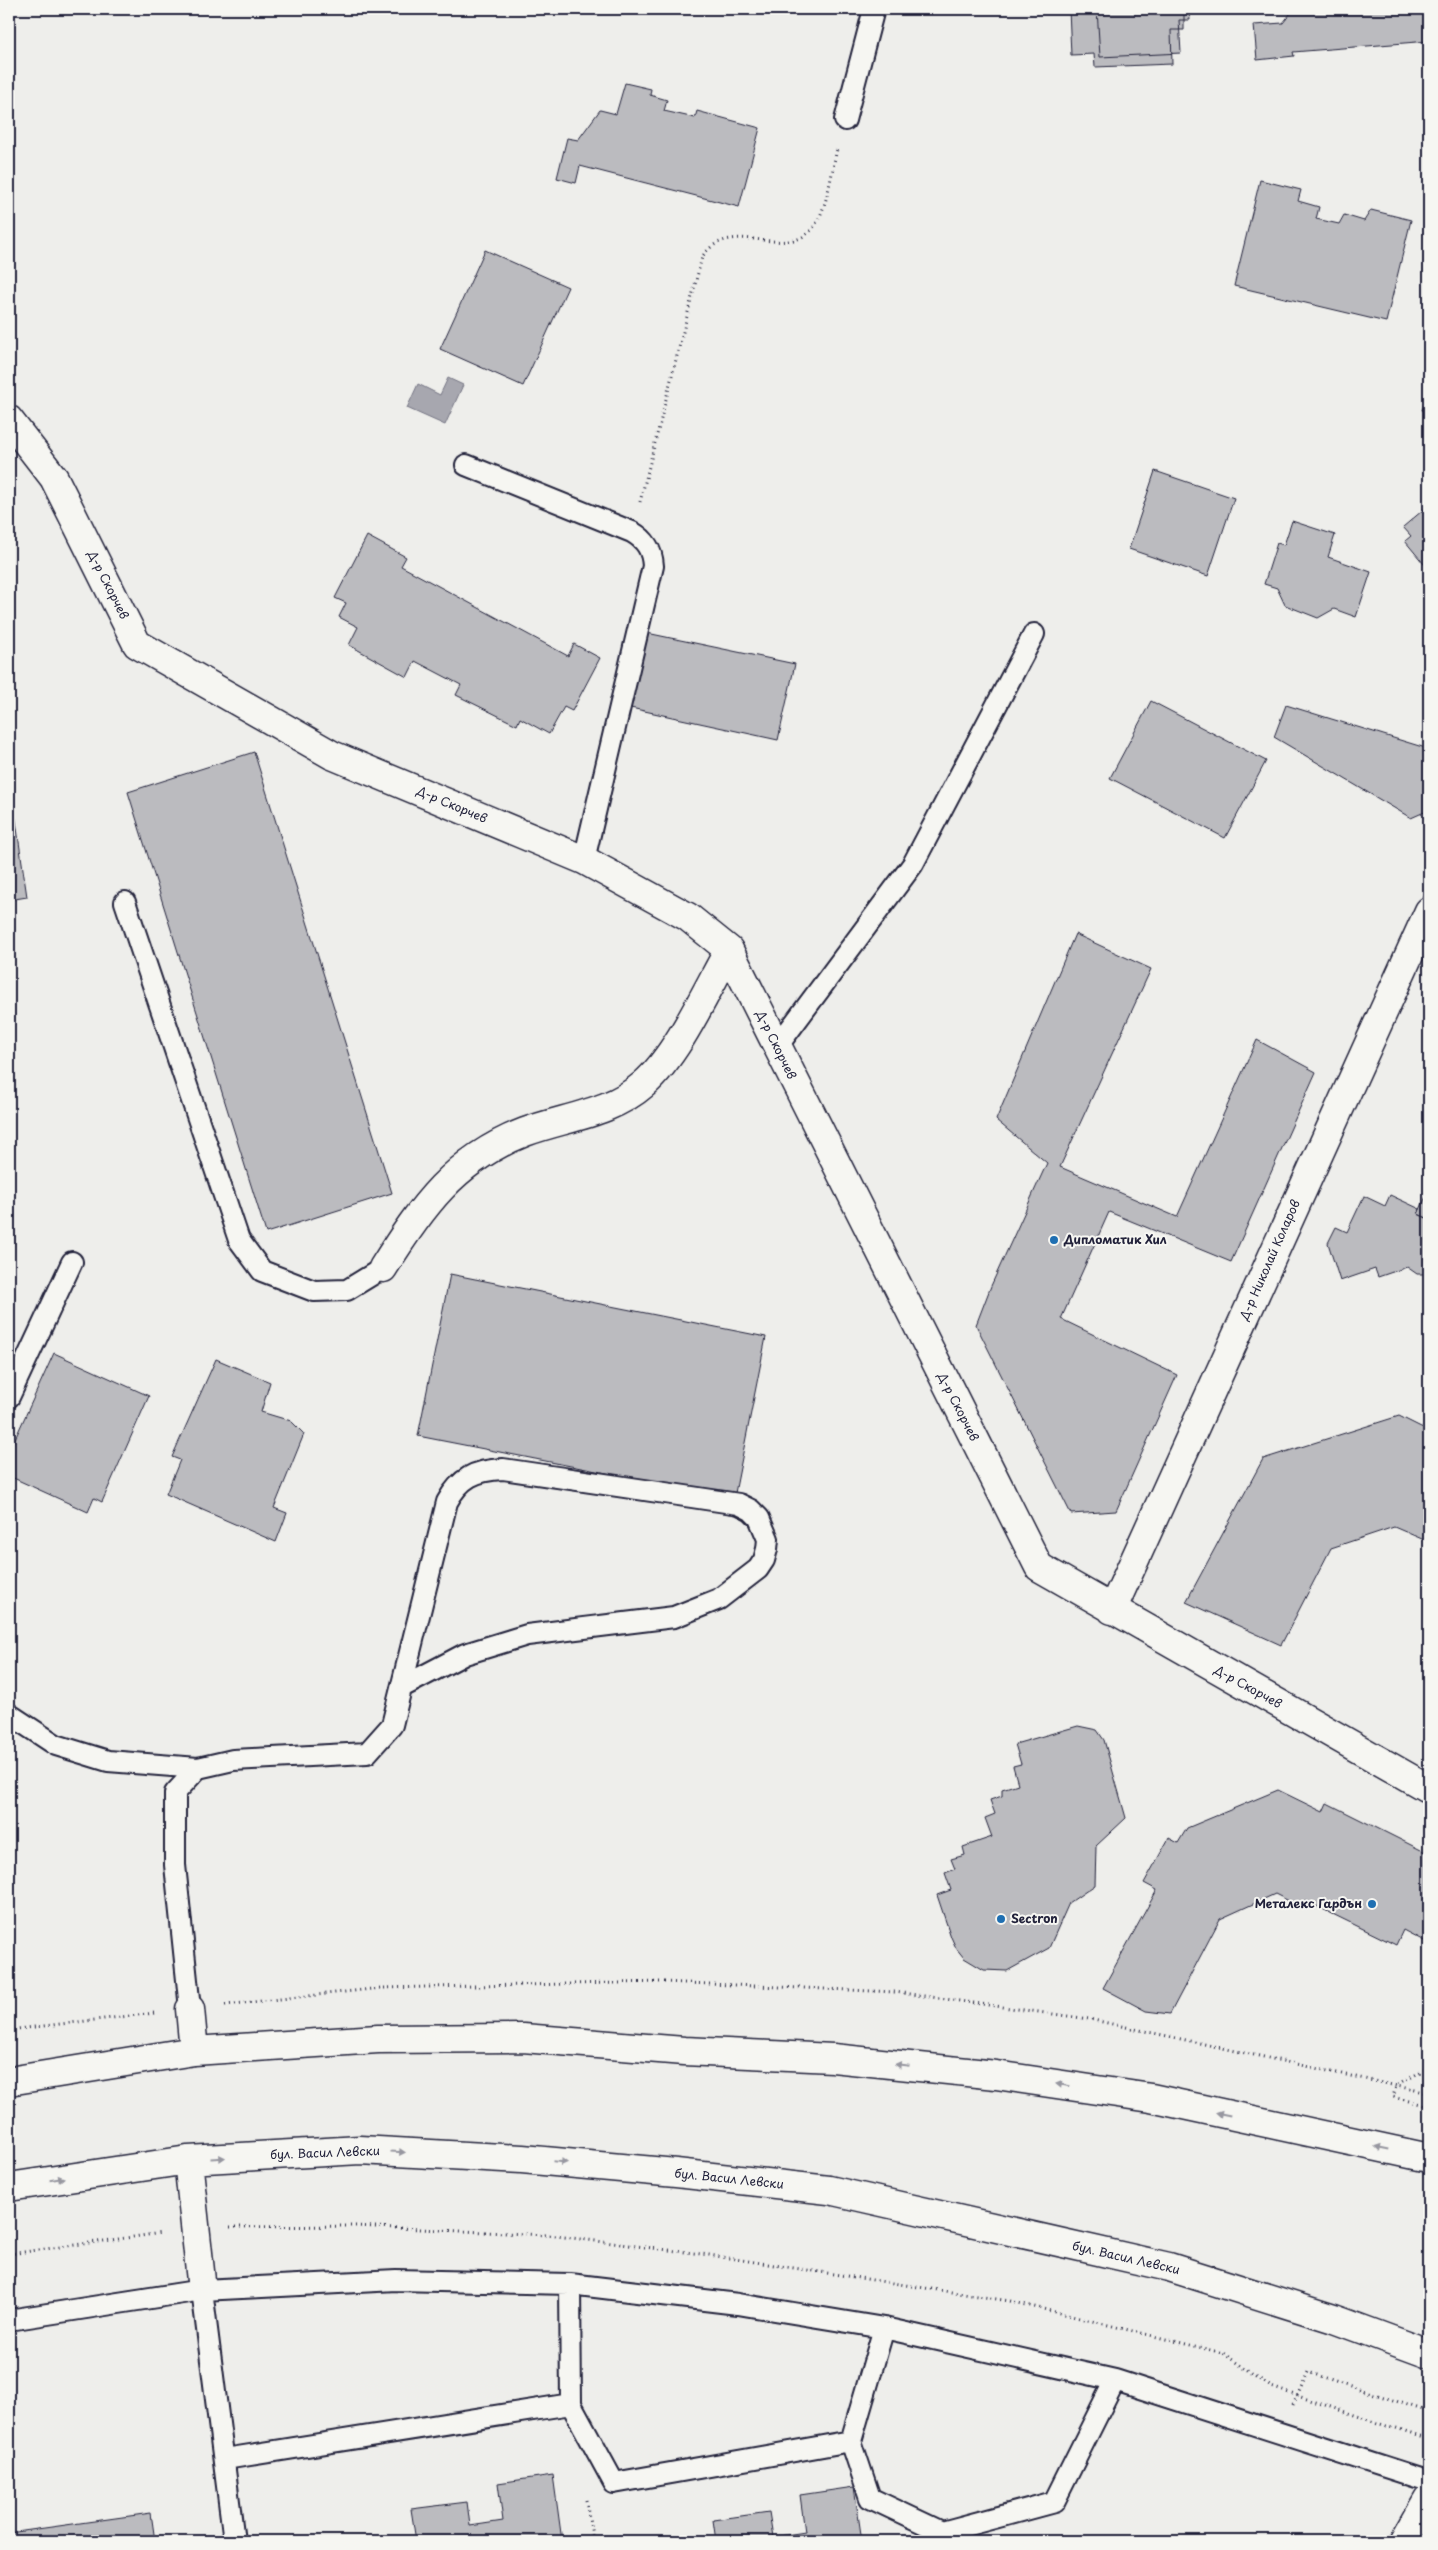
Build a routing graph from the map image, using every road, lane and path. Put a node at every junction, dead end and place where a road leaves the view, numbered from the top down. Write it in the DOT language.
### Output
graph roads {
  1 [pos="874,9"];
  2 [pos="845,120"];
  3 [pos="9,420"];
  4 [pos="466,465"];
  5 [pos="632,532"];
  6 [pos="1034,634"];
  7 [pos="584,860"];
  8 [pos="125,902"];
  9 [pos="1429,911"];
  10 [pos="729,950"];
  11 [pos="776,1048"];
  12 [pos="72,1262"];
  13 [pos="382,1268"];
  14 [pos="9,1397"];
  15 [pos="1112,1610"];
  16 [pos="402,1687"];
  17 [pos="9,1714"];
  18 [pos="198,1768"];
  19 [pos="1429,1789"];
  20 [pos="190,2009"];
  21 [pos="9,2030"];
  22 [pos="194,2051"];
  23 [pos="1429,2067"];
  24 [pos="9,2081"];
  25 [pos="1396,2086"];
  26 [pos="1429,2093"];
  27 [pos="1429,2106"];
  28 [pos="1429,2158"];
  29 [pos="188,2160"];
  30 [pos="9,2187"];
  31 [pos="570,2284"];
  32 [pos="202,2290"];
  33 [pos="9,2320"];
  34 [pos="884,2328"];
  35 [pos="1429,2354"];
  36 [pos="1308,2372"];
  37 [pos="1115,2380"];
  38 [pos="571,2404"];
  39 [pos="1429,2412"];
  40 [pos="851,2441"];
  41 [pos="224,2459"];
  42 [pos="1429,2481"];
  43 [pos="1429,2499"];
  44 [pos="234,2541"];
  45 [pos="1405,2541"];
  1 -- 2 [label="lane"];
  2 -- 5 [label="path"];
  3 -- 7 [label="main road, Д-р Скорчев"];
  4 -- 5 [label="lane"];
  5 -- 7 [label="lane"];
  6 -- 11 [label="lane"];
  7 -- 10 [label="main road, Д-р Скорчев"];
  8 -- 13 [label="lane"];
  9 -- 15 [label="main road, Д-р Николай Коларов"];
  10 -- 11 [label="main road, Д-р Скорчев"];
  10 -- 13 [label="main road"];
  11 -- 15 [label="main road, Д-р Скорчев"];
  12 -- 14 [label="lane"];
  15 -- 19 [label="main road, Д-р Скорчев"];
  16 -- 16 [label="lane"];
  16 -- 18 [label="lane"];
  17 -- 18 [label="lane"];
  18 -- 20 [label="lane"];
  20 -- 21 [label="path"];
  20 -- 22 [label="main road"];
  20 -- 25 [label="path"];
  22 -- 24 [label="main road"];
  28 -- 22 [label="main road, one-way"];
  23 -- 25 [label="path"];
  25 -- 26 [label="path"];
  25 -- 27 [label="path"];
  30 -- 29 [label="main road, бул. Васил Левски, one-way"];
  29 -- 32 [label="main road"];
  29 -- 35 [label="main road, бул. Васил Левски, one-way"];
  31 -- 32 [label="lane"];
  31 -- 34 [label="lane"];
  31 -- 38 [label="lane"];
  32 -- 33 [label="lane"];
  32 -- 41 [label="lane"];
  34 -- 37 [label="lane"];
  34 -- 40 [label="lane"];
  36 -- 39 [label="path"];
  37 -- 40 [label="lane"];
  37 -- 42 [label="lane"];
  38 -- 40 [label="lane"];
  38 -- 41 [label="lane"];
  41 -- 44 [label="lane"];
  43 -- 45 [label="main road"];
}
